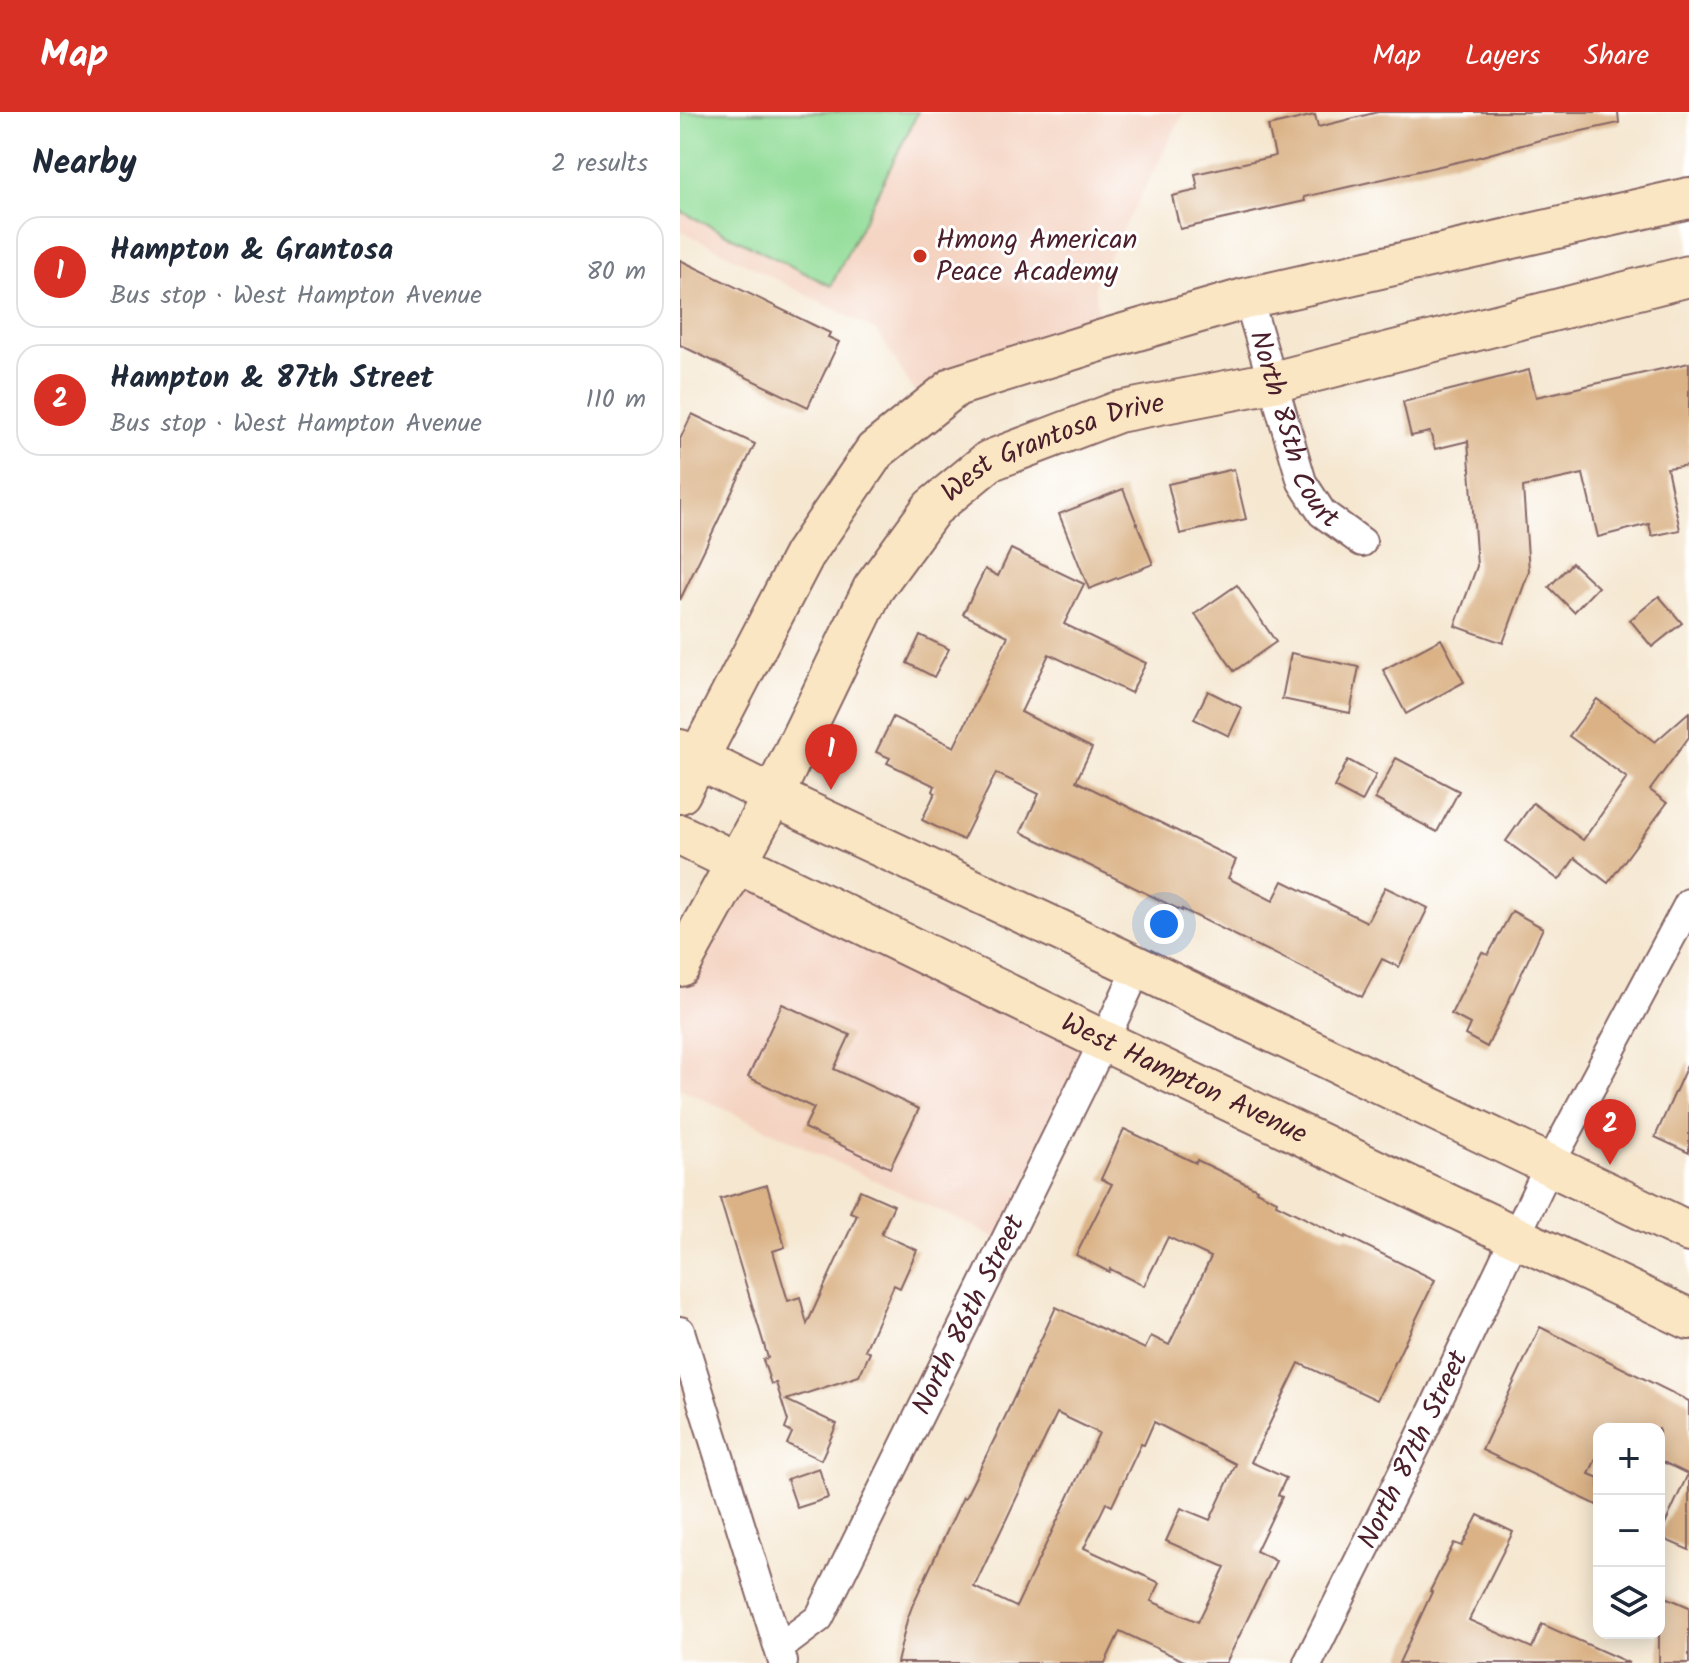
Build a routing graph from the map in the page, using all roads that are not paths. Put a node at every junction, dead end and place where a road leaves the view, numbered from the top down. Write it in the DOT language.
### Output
graph roads {
  1 [pos="1689,198"];
  2 [pos="1689,276"];
  3 [pos="1248,298"];
  4 [pos="1273,382"];
  5 [pos="1362,542"];
  6 [pos="689,754"];
  7 [pos="680,793"];
  8 [pos="773,796"];
  9 [pos="680,835"];
  10 [pos="735,863"];
  11 [pos="1689,903"];
  12 [pos="680,966"];
  13 [pos="1138,967"];
  14 [pos="1104,1041"];
  15 [pos="1550,1164"];
  16 [pos="1689,1232"];
  17 [pos="1515,1236"];
  18 [pos="1689,1319"];
  19 [pos="680,1331"];
  20 [pos="781,1655"];
  21 [pos="1308,1663"];
  1 -- 3 [label="street"];
  2 -- 4 [label="street, West Grantosa Drive"];
  3 -- 4 [label="street, North 85th Court"];
  3 -- 6 [label="street"];
  4 -- 5 [label="street, North 85th Court"];
  4 -- 8 [label="street, West Grantosa Drive"];
  6 -- 7 [label="street"];
  6 -- 8 [label="street"];
  8 -- 10 [label="street, West Grantosa Drive"];
  8 -- 13 [label="street"];
  9 -- 10 [label="street, West Hampton Avenue"];
  10 -- 12 [label="street, West Grantosa Drive"];
  10 -- 14 [label="street, West Hampton Avenue"];
  11 -- 15 [label="street, North 87th Street"];
  13 -- 14 [label="street, North 86th Street"];
  13 -- 15 [label="street"];
  14 -- 17 [label="street, West Hampton Avenue"];
  14 -- 20 [label="street, North 86th Street"];
  15 -- 16 [label="street"];
  15 -- 17 [label="street, North 87th Street"];
  17 -- 18 [label="street, West Hampton Avenue"];
  17 -- 21 [label="street, North 87th Street"];
  19 -- 20 [label="street"];
}
